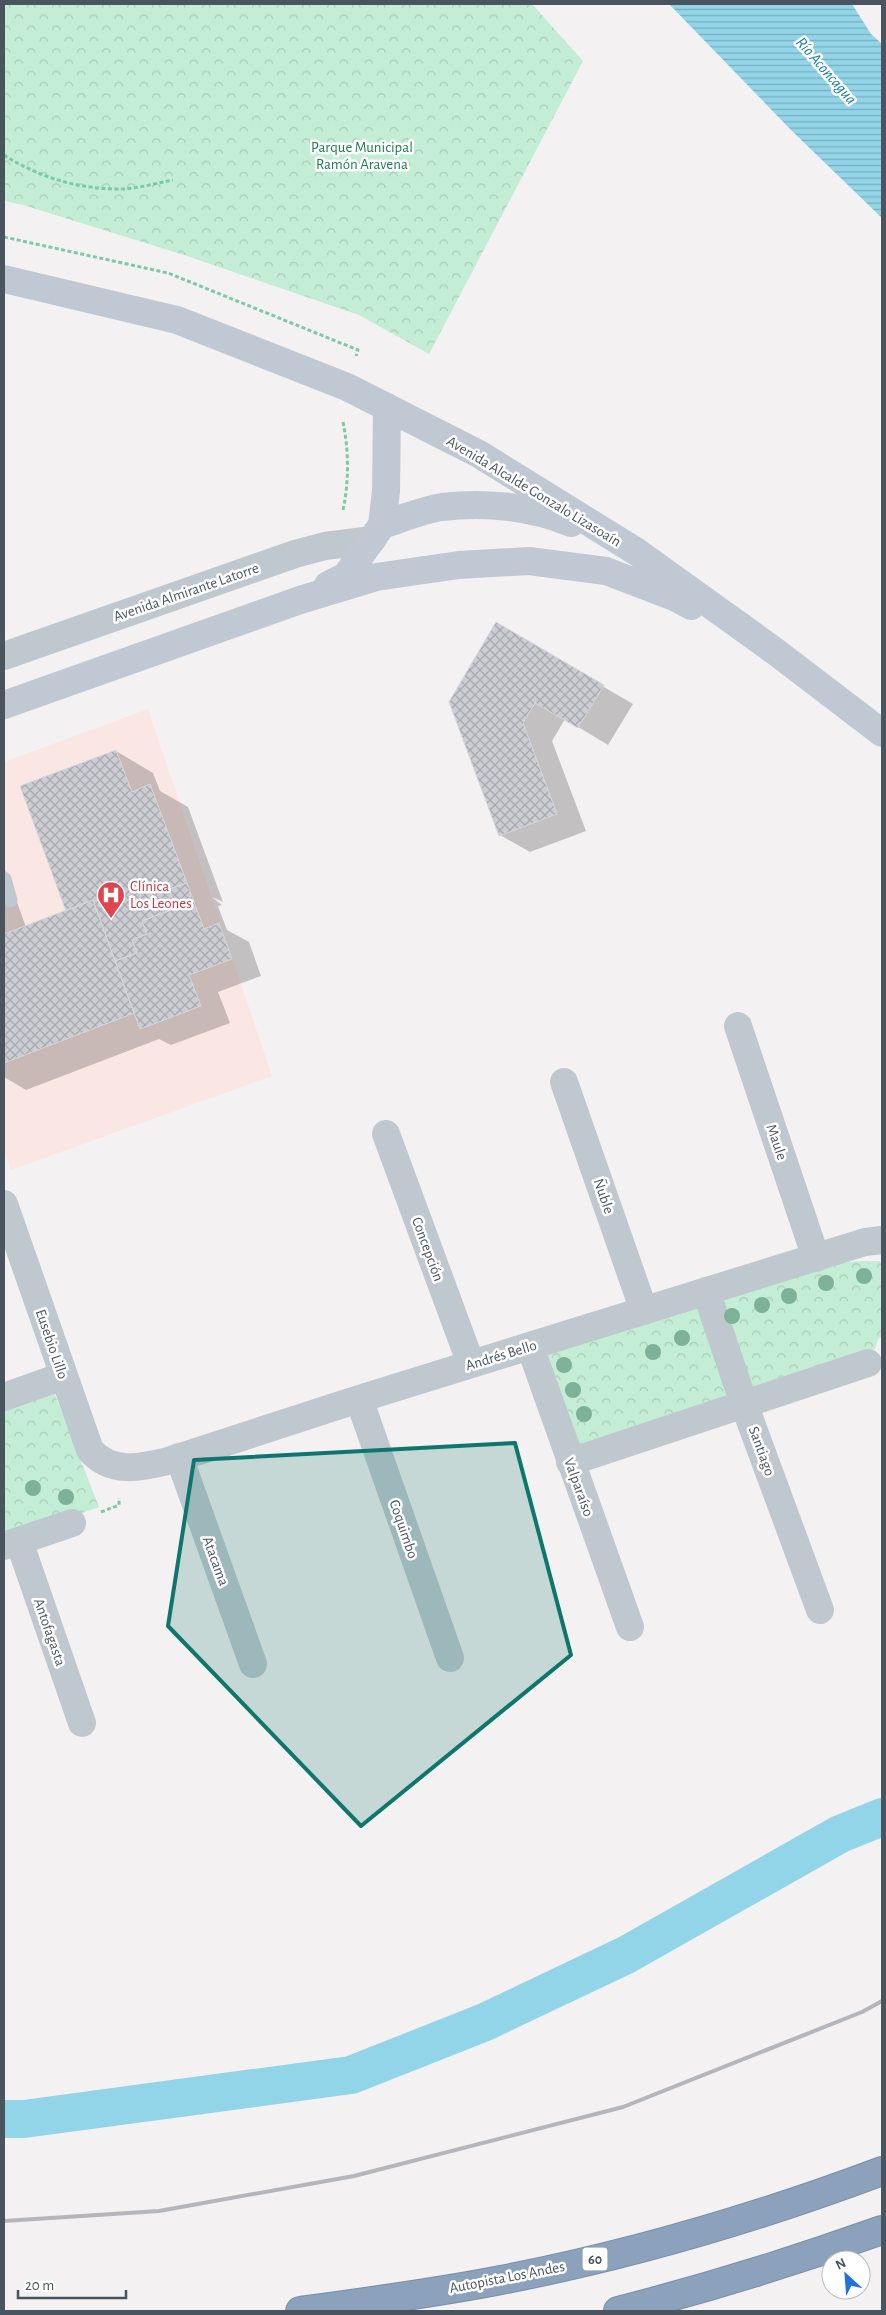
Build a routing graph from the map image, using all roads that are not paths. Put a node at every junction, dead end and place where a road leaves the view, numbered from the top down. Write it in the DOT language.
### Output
graph roads {
  1 [pos="4,280"];
  2 [pos="387,407"];
  3 [pos="377,533"];
  4 [pos="637,552"];
  5 [pos="300,600"];
  6 [pos="776,652"];
  7 [pos="4,656"];
  8 [pos="4,704"];
  9 [pos="882,733"];
  10 [pos="4,879"];
  11 [pos="10,900"];
  12 [pos="738,1026"];
  13 [pos="564,1082"];
  14 [pos="386,1134"];
  15 [pos="4,1204"];
  16 [pos="882,1240"];
  17 [pos="816,1258"];
  18 [pos="706,1291"];
  19 [pos="644,1311"];
  20 [pos="530,1346"];
  21 [pos="868,1363"];
  22 [pos="471,1364"];
  23 [pos="63,1376"];
  24 [pos="4,1397"];
  25 [pos="359,1399"];
  26 [pos="744,1404"];
  27 [pos="179,1457"];
  28 [pos="570,1462"];
  29 [pos="120,1467"];
  30 [pos="72,1523"];
  31 [pos="11,1544"];
  32 [pos="820,1610"];
  33 [pos="630,1627"];
  34 [pos="450,1658"];
  35 [pos="252,1664"];
  36 [pos="82,1723"];
  37 [pos="882,2171"];
  38 [pos="882,2230"];
  39 [pos="300,2311"];
  40 [pos="618,2311"];
  1 -- 2 [label="street, Avenida Alcalde Gonzalo Lizasoaín"];
  2 -- 3 [label="street"];
  2 -- 4 [label="street, Avenida Alcalde Gonzalo Lizasoaín"];
  3 -- 4 [label="street, Avenida Almirante Latorre"];
  3 -- 5 [label="street"];
  3 -- 7 [label="street, Avenida Almirante Latorre"];
  4 -- 6 [label="street, Avenida Alcalde Gonzalo Lizasoaín"];
  5 -- 6 [label="street"];
  5 -- 8 [label="street"];
  6 -- 9 [label="street, Avenida Alcalde Gonzalo Lizasoaín"];
  10 -- 11 [label="lane"];
  12 -- 17 [label="street, Maule"];
  13 -- 19 [label="street, Ñuble"];
  14 -- 22 [label="street, Concepción"];
  15 -- 23 [label="street, Eusebio Lillo"];
  16 -- 17 [label="street, Andrés Bello"];
  17 -- 18 [label="street, Andrés Bello"];
  18 -- 19 [label="street, Andrés Bello"];
  18 -- 26 [label="street, Santiago"];
  19 -- 20 [label="street, Andrés Bello"];
  20 -- 22 [label="street, Andrés Bello"];
  20 -- 28 [label="street, Valparaíso"];
  21 -- 26 [label="street"];
  22 -- 25 [label="street, Andrés Bello"];
  23 -- 24 [label="street"];
  23 -- 29 [label="street, Eusebio Lillo"];
  25 -- 27 [label="street, Andrés Bello"];
  25 -- 34 [label="street, Coquimbo"];
  26 -- 28 [label="street"];
  26 -- 32 [label="street, Santiago"];
  27 -- 29 [label="street, Andrés Bello"];
  27 -- 35 [label="street, Atacama"];
  28 -- 33 [label="street, Valparaíso"];
  30 -- 31 [label="street"];
  31 -- 36 [label="street, Antofagasta"];
  37 -- 39 [label="highway, Autopista Los Andes / 60"];
  38 -- 40 [label="highway"];
}
